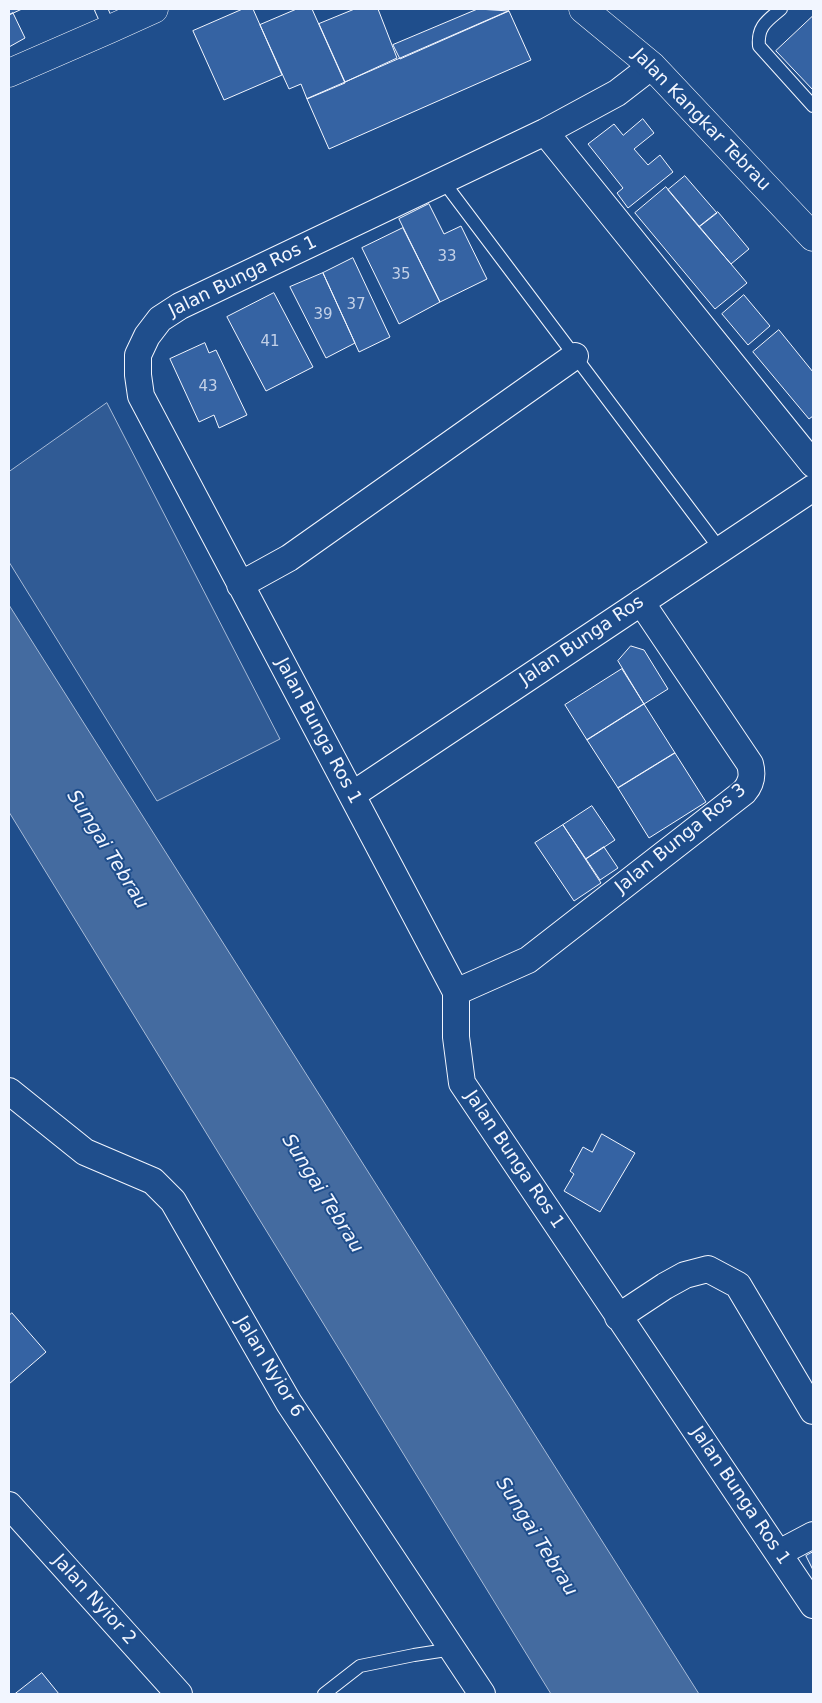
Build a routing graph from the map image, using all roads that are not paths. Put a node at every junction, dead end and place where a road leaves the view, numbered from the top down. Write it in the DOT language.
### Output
graph roads {
  1 [pos="154,9"];
  2 [pos="583,9"];
  3 [pos="781,9"];
  4 [pos="106,19"];
  5 [pos="652,66"];
  6 [pos="9,73"];
  7 [pos="813,106"];
  8 [pos="545,132"];
  9 [pos="443,181"];
  10 [pos="813,237"];
  11 [pos="575,356"];
  12 [pos="813,464"];
  13 [pos="813,488"];
  14 [pos="720,549"];
  15 [pos="240,585"];
  16 [pos="641,602"];
  17 [pos="352,796"];
  18 [pos="456,992"];
  19 [pos="9,1091"];
  20 [pos="618,1317"];
  21 [pos="813,1411"];
  22 [pos="9,1505"];
  23 [pos="813,1535"];
  24 [pos="780,1553"];
  25 [pos="813,1605"];
  26 [pos="453,1649"];
  27 [pos="179,1694"];
  28 [pos="324,1694"];
  29 [pos="482,1694"];
  1 -- 4 [label="main road"];
  2 -- 5 [label="main road, Jalan Kangkar Tebrau"];
  3 -- 7 [label="lane"];
  4 -- 6 [label="main road"];
  5 -- 8 [label="street, Jalan Bunga Ros 1"];
  5 -- 10 [label="main road, Jalan Kangkar Tebrau"];
  8 -- 9 [label="street, Jalan Bunga Ros 1"];
  8 -- 12 [label="street"];
  9 -- 11 [label="lane"];
  9 -- 15 [label="street, Jalan Bunga Ros 1"];
  11 -- 14 [label="lane"];
  11 -- 15 [label="street"];
  13 -- 14 [label="street, Jalan Bunga Ros"];
  14 -- 16 [label="street, Jalan Bunga Ros"];
  15 -- 17 [label="street, Jalan Bunga Ros 1"];
  16 -- 17 [label="street, Jalan Bunga Ros"];
  16 -- 18 [label="street, Jalan Bunga Ros 3"];
  17 -- 18 [label="street, Jalan Bunga Ros 1"];
  18 -- 20 [label="street, Jalan Bunga Ros 1"];
  19 -- 26 [label="street, Jalan Nyior 6"];
  20 -- 21 [label="street"];
  20 -- 24 [label="street, Jalan Bunga Ros 1"];
  22 -- 27 [label="street, Jalan Nyior 2"];
  23 -- 24 [label="street"];
  24 -- 25 [label="street, Jalan Bunga Ros 1"];
  26 -- 28 [label="lane"];
  26 -- 29 [label="street, Jalan Nyior 6"];
}
